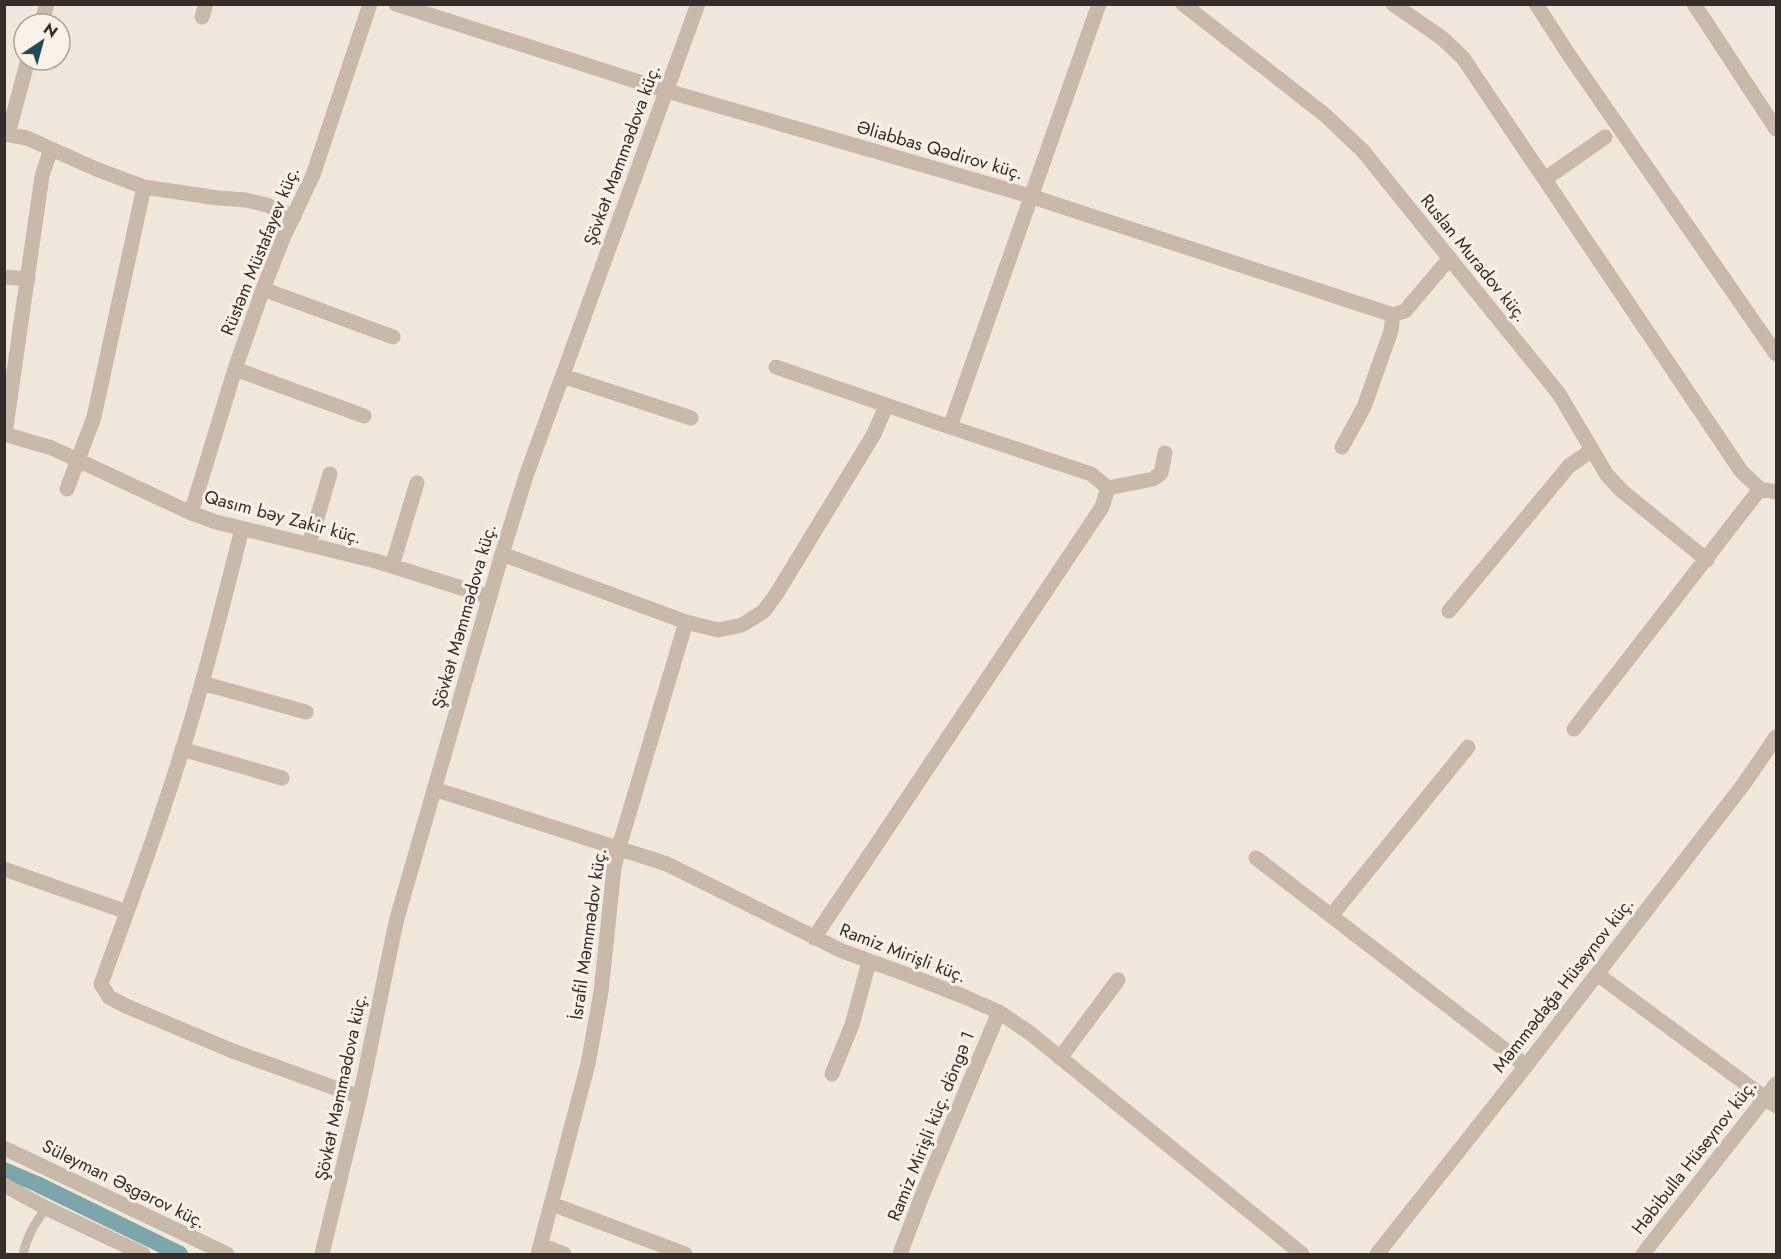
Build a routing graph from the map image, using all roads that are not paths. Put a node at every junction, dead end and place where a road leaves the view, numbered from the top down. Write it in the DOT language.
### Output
graph roads {
  1 [pos="370,4"];
  2 [pos="396,4"];
  3 [pos="698,4"];
  4 [pos="1099,4"];
  5 [pos="1183,4"];
  6 [pos="1394,4"];
  7 [pos="1536,4"];
  8 [pos="1694,4"];
  9 [pos="24,72"];
  10 [pos="667,91"];
  11 [pos="1776,129"];
  12 [pos="6,134"];
  13 [pos="1605,137"];
  14 [pos="51,149"];
  15 [pos="1545,178"];
  16 [pos="144,187"];
  17 [pos="1030,196"];
  18 [pos="294,217"];
  19 [pos="1449,259"];
  20 [pos="4,277"];
  21 [pos="28,279"];
  22 [pos="263,289"];
  23 [pos="1393,315"];
  24 [pos="393,337"];
  25 [pos="1776,354"];
  26 [pos="776,367"];
  27 [pos="235,369"];
  28 [pos="563,376"];
  29 [pos="886,406"];
  30 [pos="364,416"];
  31 [pos="691,418"];
  32 [pos="950,427"];
  33 [pos="5,434"];
  34 [pos="1342,447"];
  35 [pos="1592,450"];
  36 [pos="1165,453"];
  37 [pos="79,459"];
  38 [pos="330,474"];
  39 [pos="417,483"];
  40 [pos="1108,488"];
  41 [pos="67,489"];
  42 [pos="1760,489"];
  43 [pos="1776,492"];
  44 [pos="191,513"];
  45 [pos="242,529"];
  46 [pos="309,545"];
  47 [pos="502,554"];
  48 [pos="1707,560"];
  49 [pos="392,566"];
  50 [pos="490,597"];
  51 [pos="1449,611"];
  52 [pos="686,622"];
  53 [pos="202,683"];
  54 [pos="306,712"];
  55 [pos="1574,729"];
  56 [pos="1776,737"];
  57 [pos="1467,747"];
  58 [pos="182,749"];
  59 [pos="282,778"];
  60 [pos="434,789"];
  61 [pos="619,847"];
  62 [pos="1256,858"];
  63 [pos="4,869"];
  64 [pos="127,912"];
  65 [pos="1331,916"];
  66 [pos="814,938"];
  67 [pos="869,963"];
  68 [pos="1597,974"];
  69 [pos="1118,980"];
  70 [pos="999,1012"];
  71 [pos="1060,1058"];
  72 [pos="1526,1066"];
  73 [pos="832,1074"];
  74 [pos="1776,1084"];
  75 [pos="360,1097"];
  76 [pos="1771,1102"];
  77 [pos="4,1148"];
  78 [pos="4,1185"];
  79 [pos="552,1204"];
  80 [pos="46,1208"];
  81 [pos="540,1250"];
  82 [pos="23,1254"];
  83 [pos="143,1254"];
  84 [pos="227,1254"];
  85 [pos="322,1254"];
  86 [pos="564,1254"];
  87 [pos="686,1254"];
  88 [pos="900,1254"];
  89 [pos="1302,1254"];
  90 [pos="1377,1254"];
  91 [pos="1643,1254"];
  1 -- 18 [label="street, Rüstəm Müstafayev küç."];
  2 -- 10 [label="street, Əliabbas Qədirov küç."];
  3 -- 10 [label="street, Şövkət Məmmədova küç."];
  4 -- 17 [label="street"];
  5 -- 19 [label="street, Ruslan Muradov küç."];
  6 -- 15 [label="street"];
  7 -- 25 [label="street"];
  8 -- 11 [label="street"];
  9 -- 12 [label="street"];
  10 -- 17 [label="street, Əliabbas Qədirov küç."];
  10 -- 28 [label="street, Şövkət Məmmədova küç."];
  12 -- 14 [label="street"];
  13 -- 15 [label="street"];
  14 -- 16 [label="street"];
  14 -- 21 [label="street"];
  15 -- 42 [label="street"];
  16 -- 18 [label="street"];
  16 -- 37 [label="street"];
  17 -- 23 [label="street, Əliabbas Qədirov küç."];
  17 -- 32 [label="street"];
  18 -- 22 [label="street, Rüstəm Müstafayev küç."];
  19 -- 23 [label="street"];
  19 -- 35 [label="street, Ruslan Muradov küç."];
  20 -- 21 [label="street"];
  21 -- 33 [label="street"];
  22 -- 24 [label="street"];
  22 -- 27 [label="street, Rüstəm Müstafayev küç."];
  23 -- 34 [label="street"];
  26 -- 29 [label="street"];
  27 -- 30 [label="street"];
  27 -- 44 [label="street, Rüstəm Müstafayev küç."];
  28 -- 31 [label="street"];
  28 -- 47 [label="street, Şövkət Məmmədova küç."];
  29 -- 32 [label="street"];
  29 -- 52 [label="street"];
  32 -- 40 [label="street"];
  33 -- 37 [label="street, Qasım bəy Zakir küç."];
  35 -- 48 [label="street, Ruslan Muradov küç."];
  35 -- 51 [label="street"];
  36 -- 40 [label="street"];
  37 -- 41 [label="street"];
  37 -- 44 [label="street, Qasım bəy Zakir küç."];
  38 -- 46 [label="street"];
  39 -- 49 [label="street"];
  40 -- 66 [label="street"];
  42 -- 43 [label="street"];
  42 -- 48 [label="street"];
  44 -- 45 [label="street, Qasım bəy Zakir küç."];
  45 -- 46 [label="street, Qasım bəy Zakir küç."];
  45 -- 53 [label="street"];
  46 -- 49 [label="street, Qasım bəy Zakir küç."];
  47 -- 50 [label="street, Şövkət Məmmədova küç."];
  47 -- 52 [label="street"];
  48 -- 55 [label="street"];
  49 -- 50 [label="street, Qasım bəy Zakir küç."];
  50 -- 60 [label="street, Şövkət Məmmədova küç."];
  52 -- 61 [label="street, İsrafil Məmmədov küç."];
  53 -- 54 [label="street"];
  53 -- 58 [label="street"];
  56 -- 68 [label="street, Məmmədağa Hüseynov küç."];
  57 -- 65 [label="street"];
  58 -- 59 [label="street"];
  58 -- 64 [label="street"];
  60 -- 61 [label="street, Ramiz Mirişli küç."];
  60 -- 75 [label="street, Şövkət Məmmədova küç."];
  61 -- 66 [label="street, Ramiz Mirişli küç."];
  61 -- 79 [label="street, İsrafil Məmmədov küç."];
  62 -- 65 [label="street"];
  63 -- 64 [label="street"];
  64 -- 75 [label="street"];
  65 -- 72 [label="street"];
  66 -- 67 [label="street, Ramiz Mirişli küç."];
  67 -- 70 [label="street, Ramiz Mirişli küç."];
  67 -- 73 [label="street"];
  68 -- 72 [label="street, Məmmədağa Hüseynov küç."];
  68 -- 76 [label="street"];
  69 -- 71 [label="street"];
  70 -- 71 [label="street, Ramiz Mirişli küç."];
  70 -- 88 [label="street, Ramiz Mirişli küç. döngə 1"];
  71 -- 89 [label="street, Ramiz Mirişli küç."];
  72 -- 90 [label="street, Məmmədağa Hüseynov küç."];
  74 -- 76 [label="street, Həbibulla Hüseynov küç."];
  75 -- 85 [label="street, Şövkət Məmmədova küç."];
  76 -- 91 [label="street, Həbibulla Hüseynov küç."];
  77 -- 84 [label="street, Süleyman Əsgərov küç."];
  78 -- 80 [label="street"];
  79 -- 81 [label="street, İsrafil Məmmədov küç."];
  79 -- 87 [label="street"];
  80 -- 82 [label="lane"];
  80 -- 83 [label="street"];
  81 -- 86 [label="street"];
}
